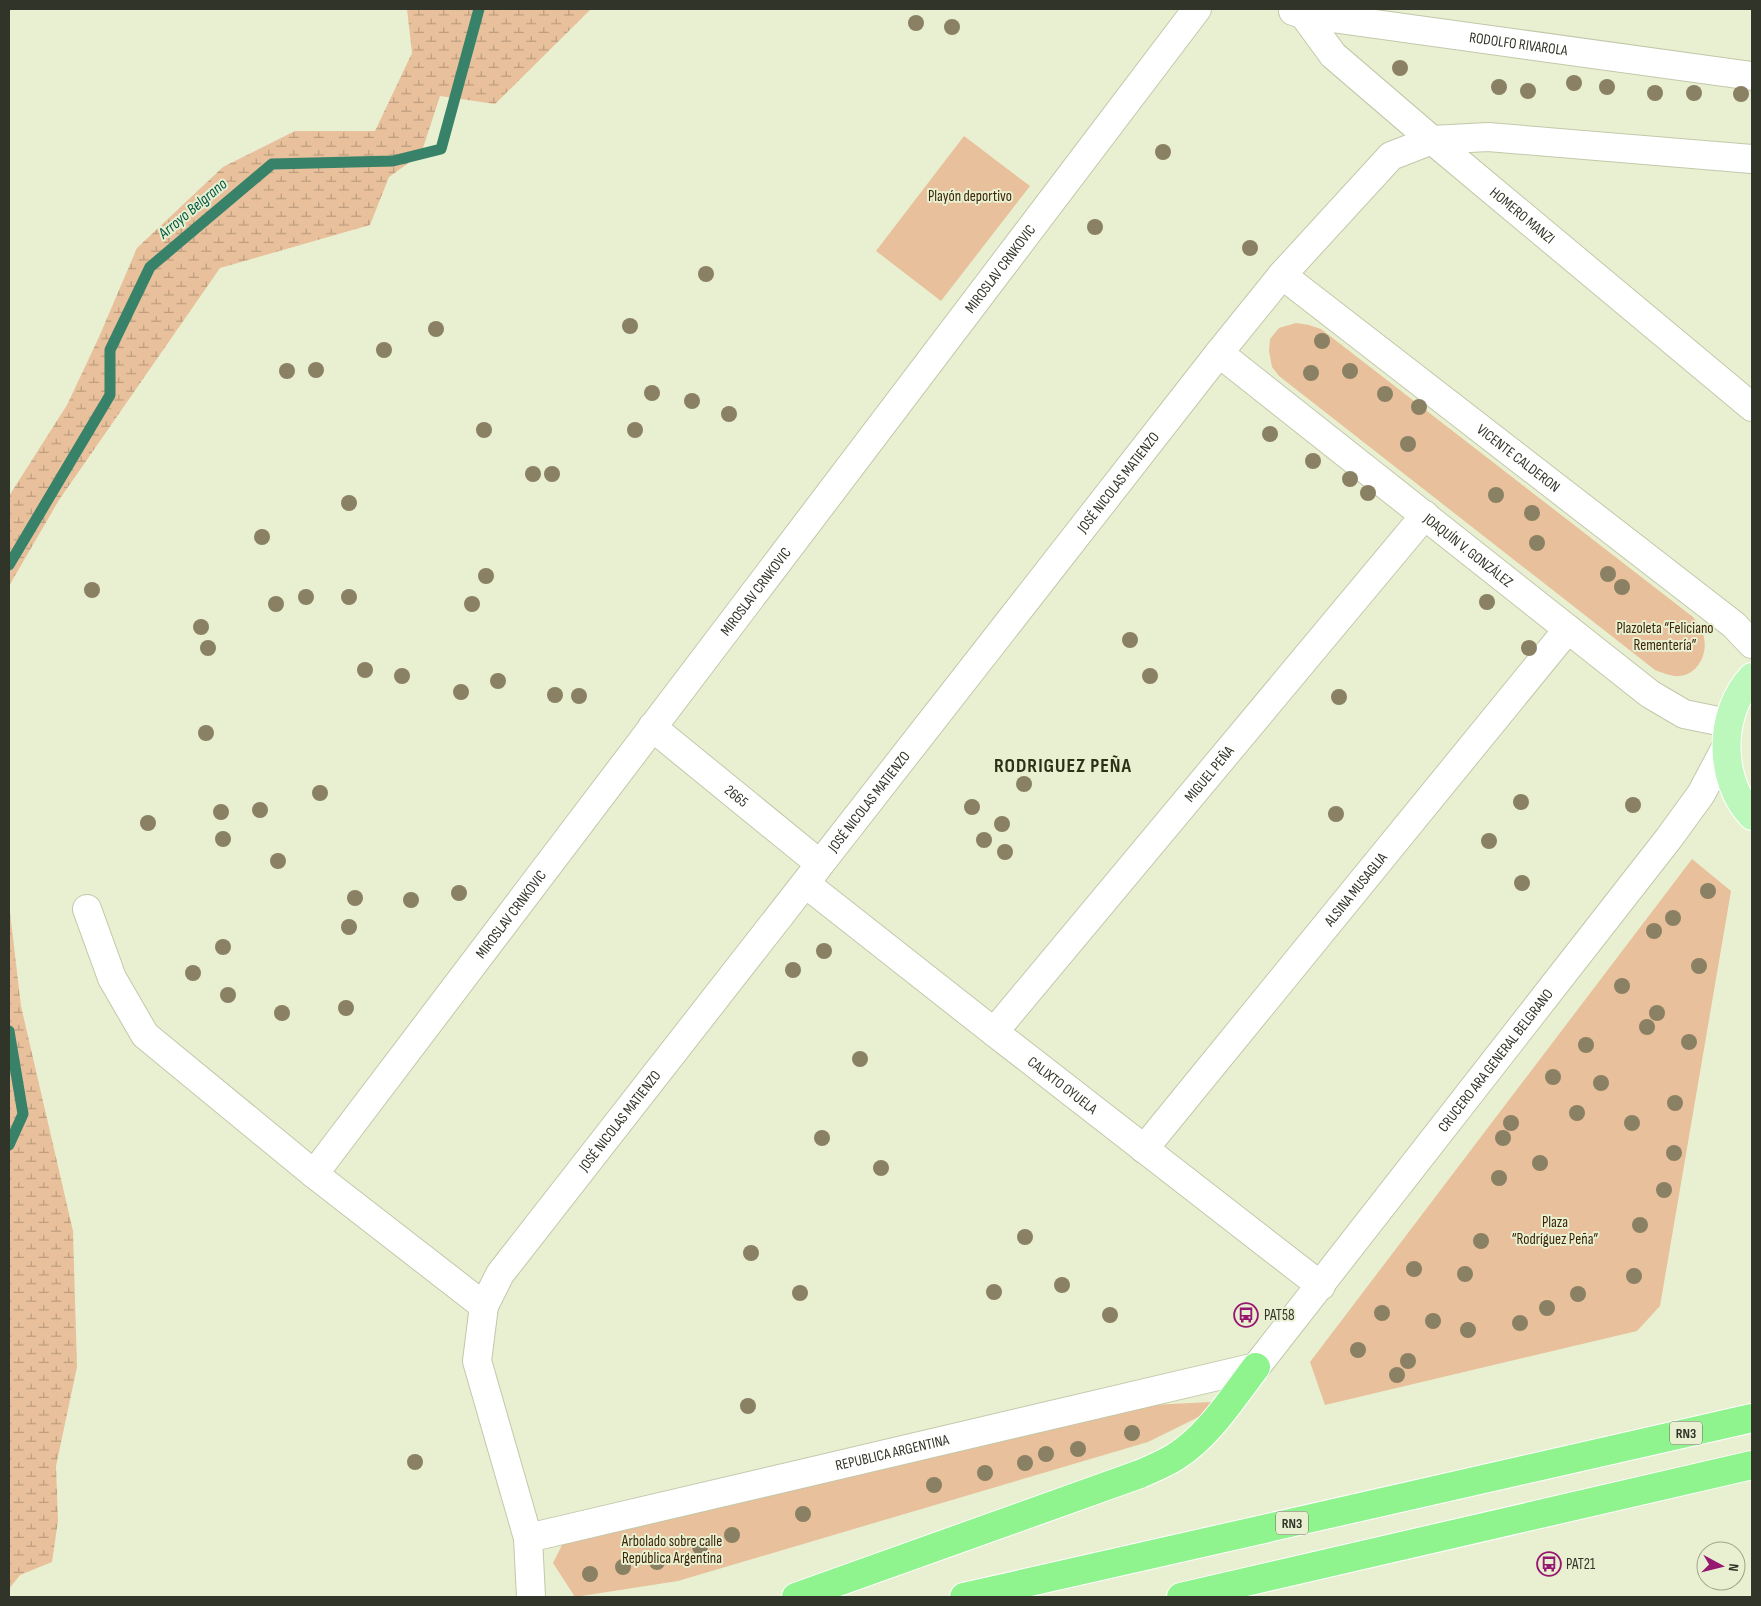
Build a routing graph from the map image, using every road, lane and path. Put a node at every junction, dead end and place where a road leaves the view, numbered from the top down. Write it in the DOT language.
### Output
graph roads {
  1 [pos="1197,9"];
  2 [pos="1294,11"];
  3 [pos="1752,76"];
  4 [pos="1432,140"];
  5 [pos="1752,159"];
  6 [pos="1282,275"];
  7 [pos="1219,353"];
  8 [pos="1752,407"];
  9 [pos="1425,515"];
  10 [pos="1568,629"];
  11 [pos="1752,644"];
  12 [pos="1752,677"];
  13 [pos="652,727"];
  14 [pos="1727,735"];
  15 [pos="1752,816"];
  16 [pos="813,874"];
  17 [pos="88,909"];
  18 [pos="994,1032"];
  19 [pos="1144,1149"];
  20 [pos="314,1174"];
  21 [pos="1321,1286"];
  22 [pos="484,1306"];
  23 [pos="1256,1367"];
  24 [pos="1752,1418"];
  25 [pos="1752,1465"];
  26 [pos="528,1538"];
  27 [pos="531,1597"];
  28 [pos="796,1597"];
  29 [pos="964,1597"];
  30 [pos="1180,1597"];
  1 -- 13 [label="street, MIROSLAV CRNKOVIC"];
  2 -- 3 [label="street, RODOLFO RIVAROLA"];
  2 -- 4 [label="street, HOMERO MANZI"];
  4 -- 5 [label="street"];
  4 -- 6 [label="street, JOSÉ NICOLAS MATIENZO"];
  4 -- 8 [label="street, HOMERO MANZI"];
  6 -- 7 [label="street, JOSÉ NICOLAS MATIENZO"];
  6 -- 11 [label="street, VICENTE CALDERON"];
  7 -- 9 [label="street, JOAQUÍN V. GONZÁLEZ"];
  7 -- 16 [label="street, JOSÉ NICOLAS MATIENZO"];
  9 -- 10 [label="street, JOAQUÍN V. GONZÁLEZ"];
  9 -- 18 [label="street, MIGUEL PEÑA"];
  10 -- 14 [label="street, JOAQUÍN V. GONZÁLEZ"];
  10 -- 19 [label="street, ALSINA MUSAGLIA"];
  12 -- 14 [label="main road"];
  13 -- 16 [label="street, 2665"];
  13 -- 20 [label="street, MIROSLAV CRNKOVIC"];
  14 -- 15 [label="main road"];
  14 -- 21 [label="street, CRUCERO ARA GENERAL BELGRANO"];
  16 -- 18 [label="street, CALIXTO OYUELA"];
  16 -- 22 [label="street, JOSÉ NICOLAS MATIENZO"];
  17 -- 20 [label="street"];
  18 -- 19 [label="street, CALIXTO OYUELA"];
  19 -- 21 [label="street, CALIXTO OYUELA"];
  20 -- 22 [label="street"];
  21 -- 23 [label="street, CRUCERO ARA GENERAL BELGRANO"];
  22 -- 26 [label="street, JOSÉ NICOLAS MATIENZO"];
  23 -- 26 [label="street, REPUBLICA ARGENTINA"];
  23 -- 28 [label="highway"];
  24 -- 29 [label="highway, RN3"];
  25 -- 30 [label="highway"];
  26 -- 27 [label="street, JOSÉ NICOLAS MATIENZO"];
}
